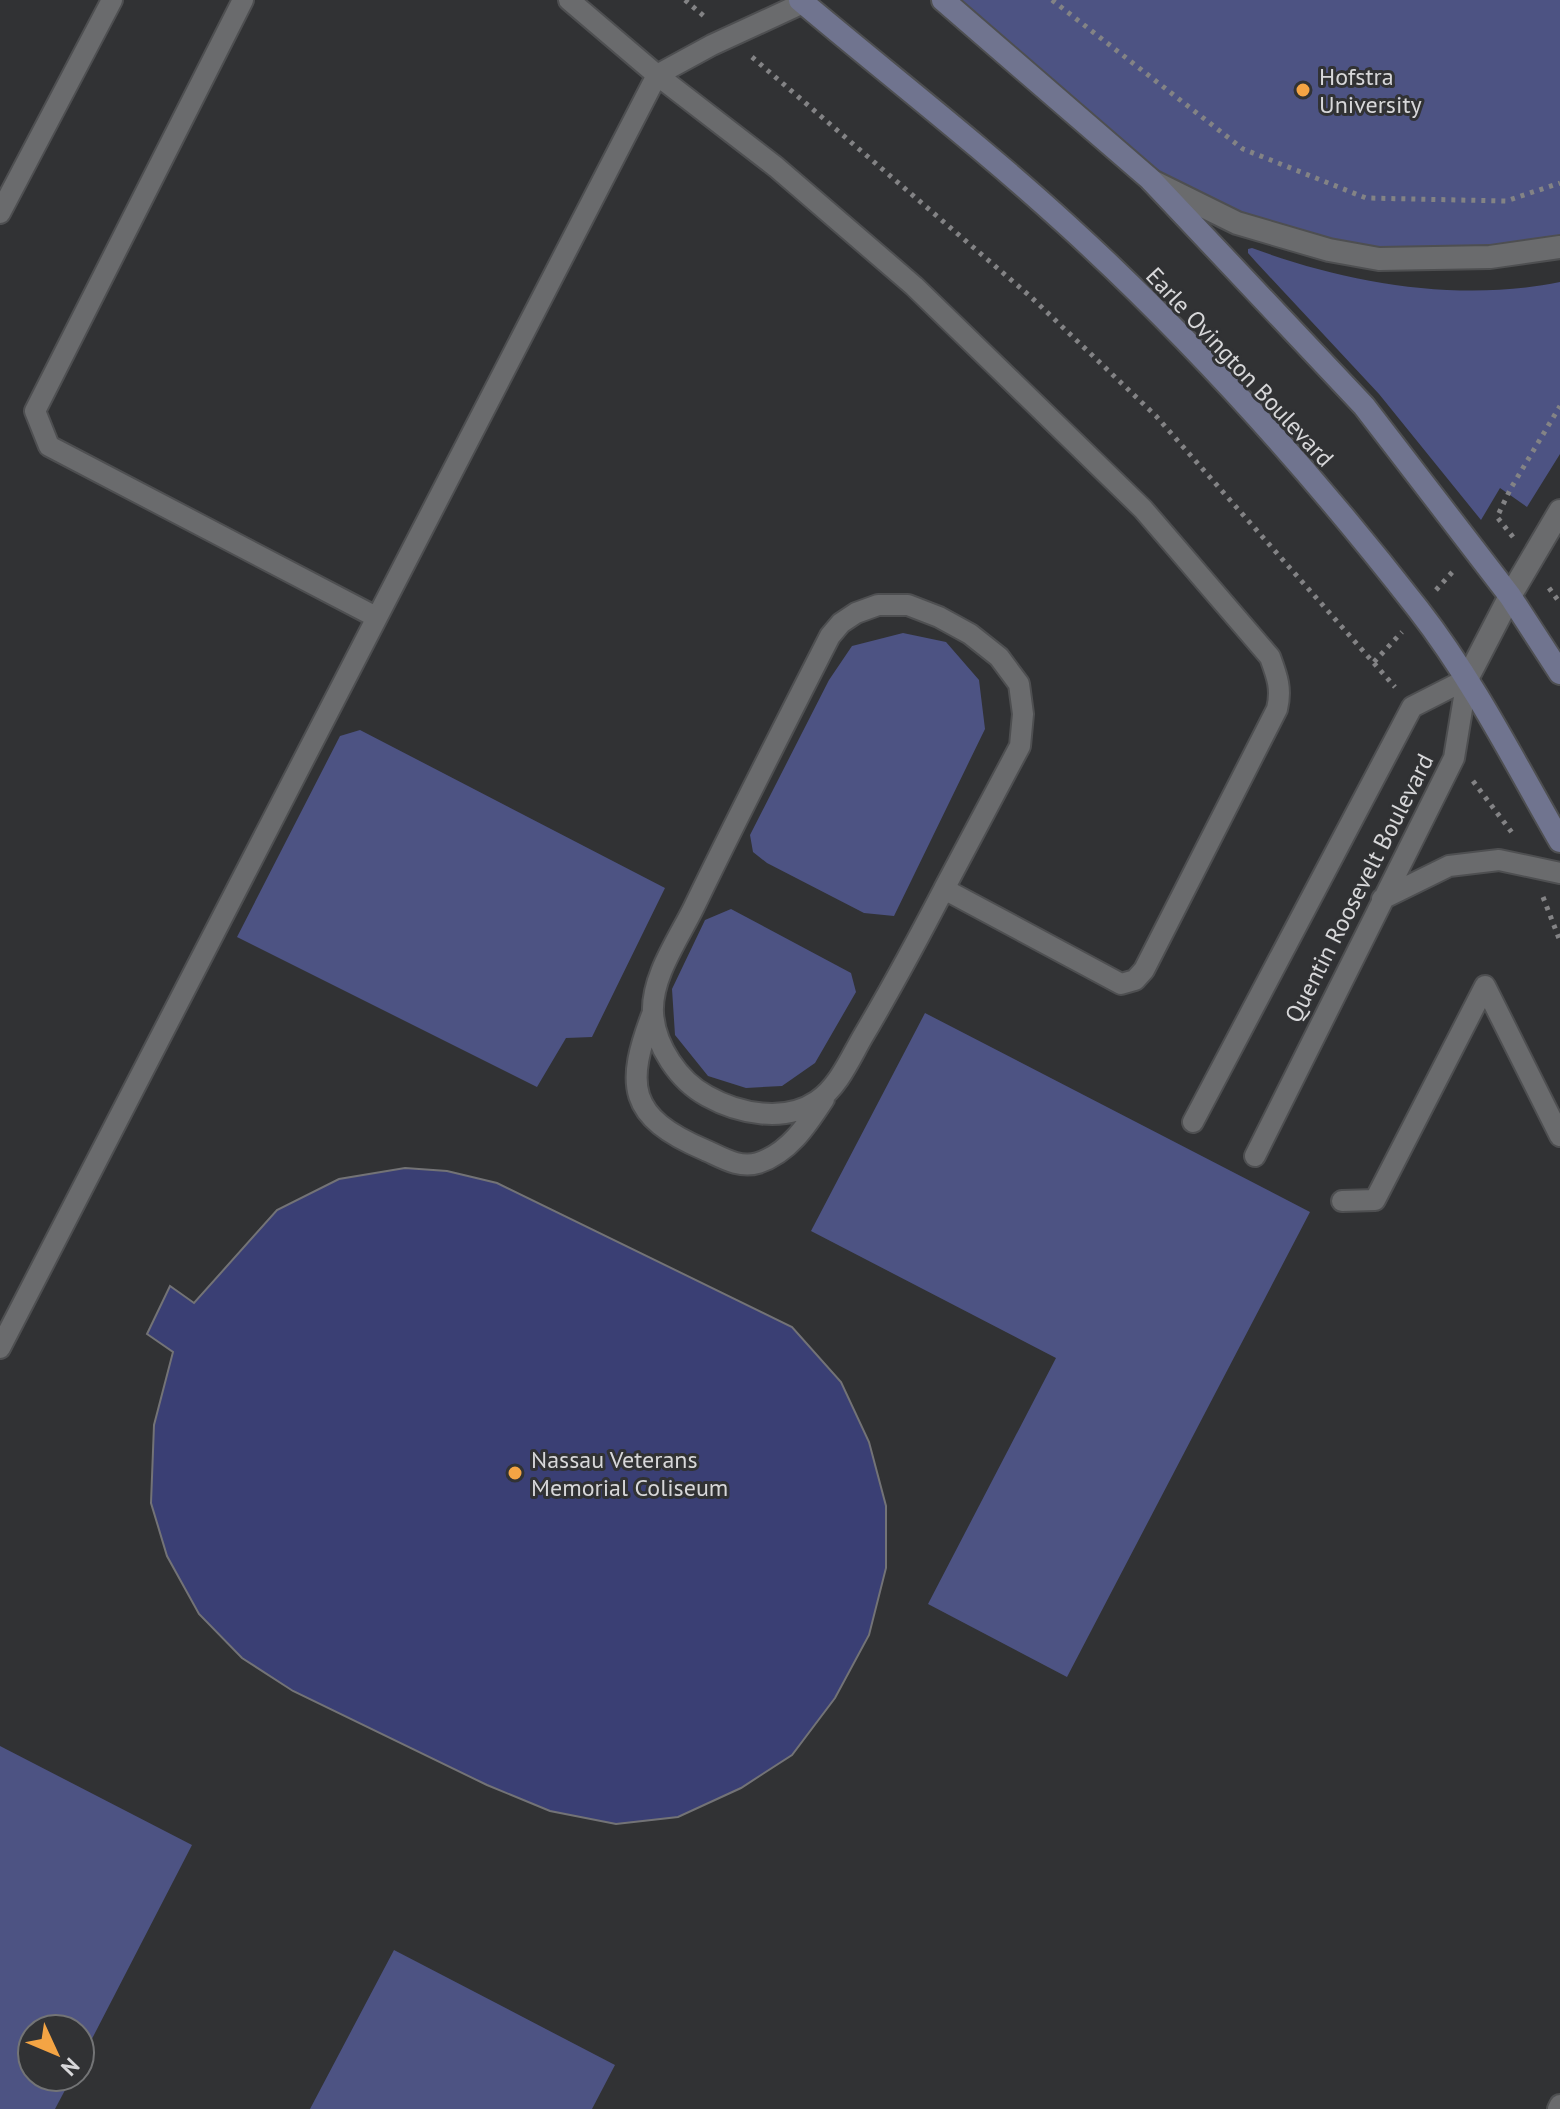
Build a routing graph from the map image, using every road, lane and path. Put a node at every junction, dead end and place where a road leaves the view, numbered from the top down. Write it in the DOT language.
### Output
graph roads {
  1 [pos="112,0"];
  2 [pos="243,0"];
  3 [pos="569,0"];
  4 [pos="685,0"];
  5 [pos="943,0"];
  6 [pos="1052,0"];
  7 [pos="801,1"];
  8 [pos="715,24"];
  9 [pos="757,61"];
  10 [pos="657,75"];
  11 [pos="1150,179"];
  12 [pos="1560,183"];
  13 [pos="0,213"];
  14 [pos="1560,247"];
  15 [pos="1560,406"];
  16 [pos="1560,511"];
  17 [pos="1512,535"];
  18 [pos="1510,596"];
  19 [pos="376,617"];
  20 [pos="1391,644"];
  21 [pos="1374,662"];
  22 [pos="1560,673"];
  23 [pos="1467,679"];
  24 [pos="1396,688"];
  25 [pos="1471,778"];
  26 [pos="1560,841"];
  27 [pos="1518,844"];
  28 [pos="1560,873"];
  29 [pos="944,889"];
  30 [pos="1382,899"];
  31 [pos="1544,899"];
  32 [pos="1560,941"];
  33 [pos="653,1012"];
  34 [pos="831,1088"];
  35 [pos="1193,1122"];
  36 [pos="1560,1136"];
  37 [pos="1255,1156"];
  38 [pos="1342,1201"];
  39 [pos="0,1348"];
  1 -- 13 [label="lane"];
  2 -- 19 [label="lane"];
  3 -- 10 [label="lane"];
  4 -- 8 [label="path"];
  5 -- 11 [label="main road"];
  6 -- 12 [label="path"];
  7 -- 10 [label="lane"];
  7 -- 23 [label="main road, Earle Ovington Boulevard"];
  9 -- 21 [label="path"];
  10 -- 19 [label="lane"];
  10 -- 29 [label="lane"];
  11 -- 14 [label="street"];
  11 -- 18 [label="main road"];
  15 -- 17 [label="path"];
  16 -- 18 [label="street, Quentin Roosevelt Boulevard"];
  18 -- 22 [label="main road"];
  18 -- 23 [label="street, Quentin Roosevelt Boulevard"];
  19 -- 39 [label="lane"];
  20 -- 21 [label="path"];
  21 -- 24 [label="path"];
  23 -- 26 [label="main road, Earle Ovington Boulevard"];
  23 -- 30 [label="lane, Quentin Roosevelt Boulevard"];
  23 -- 35 [label="lane"];
  25 -- 27 [label="path"];
  28 -- 30 [label="lane"];
  29 -- 33 [label="lane"];
  29 -- 34 [label="lane"];
  30 -- 37 [label="lane, Quentin Roosevelt Boulevard"];
  31 -- 32 [label="path"];
  33 -- 34 [label="lane"];
  33 -- 34 [label="lane"];
  36 -- 38 [label="lane"];
}
